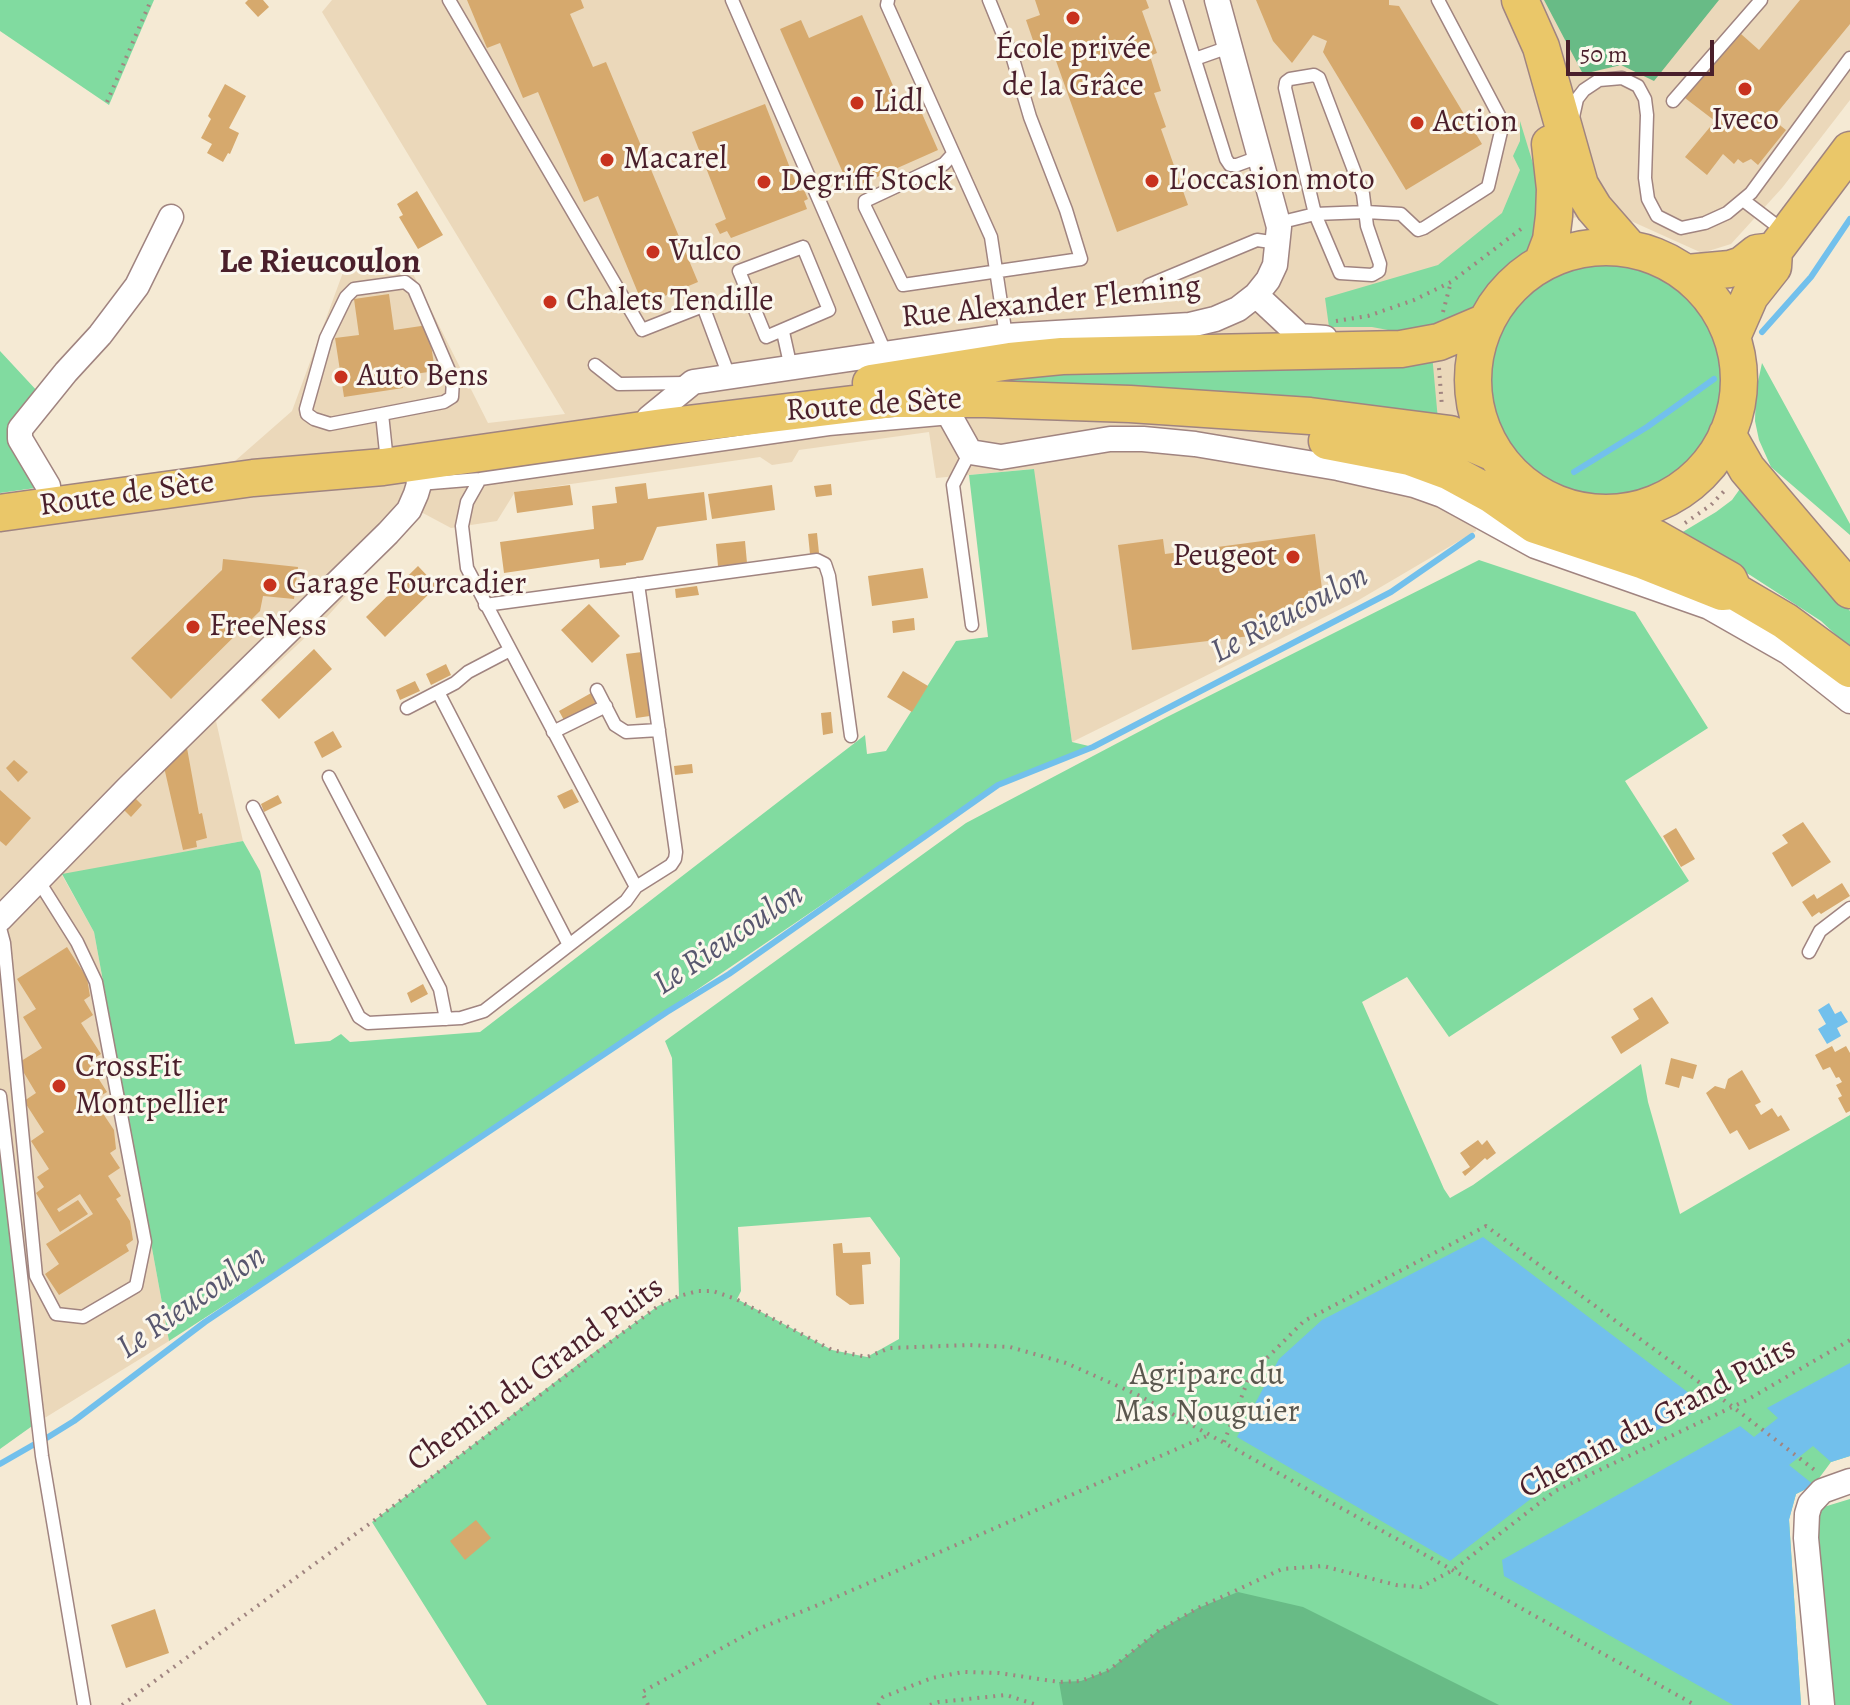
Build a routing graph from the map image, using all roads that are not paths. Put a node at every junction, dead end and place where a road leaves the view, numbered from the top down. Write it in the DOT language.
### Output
graph roads {
  1 [pos="449,0"];
  2 [pos="732,0"];
  3 [pos="888,0"];
  4 [pos="989,0"];
  5 [pos="1176,0"];
  6 [pos="1217,0"];
  7 [pos="1438,0"];
  8 [pos="1497,0"];
  9 [pos="1520,0"];
  10 [pos="1761,0"];
  11 [pos="1229,47"];
  12 [pos="1850,58"];
  13 [pos="1195,59"];
  14 [pos="1673,101"];
  15 [pos="1850,150"];
  16 [pos="953,154"];
  17 [pos="1259,157"];
  18 [pos="1572,160"];
  19 [pos="1743,200"];
  20 [pos="1366,212"];
  21 [pos="1315,214"];
  22 [pos="171,217"];
  23 [pos="1278,233"];
  24 [pos="1780,242"];
  25 [pos="1628,247"];
  26 [pos="1543,261"];
  27 [pos="998,272"];
  28 [pos="1687,273"];
  29 [pos="1149,285"];
  30 [pos="1256,295"];
  31 [pos="1486,322"];
  32 [pos="783,332"];
  33 [pos="1732,337"];
  34 [pos="1008,348"];
  35 [pos="1361,349"];
  36 [pos="886,354"];
  37 [pos="595,365"];
  38 [pos="791,368"];
  39 [pos="729,376"];
  40 [pos="693,382"];
  41 [pos="1192,408"];
  42 [pos="382,414"];
  43 [pos="649,418"];
  44 [pos="965,420"];
  45 [pos="1727,434"];
  46 [pos="1494,453"];
  47 [pos="407,466"];
  48 [pos="480,479"];
  49 [pos="50,506"];
  50 [pos="0,513"];
  51 [pos="1597,514"];
  52 [pos="638,584"];
  53 [pos="1850,590"];
  54 [pos="1734,591"];
  55 [pos="485,605"];
  56 [pos="972,625"];
  57 [pos="510,650"];
  58 [pos="1850,669"];
  59 [pos="597,690"];
  60 [pos="438,692"];
  61 [pos="1850,701"];
  62 [pos="606,706"];
  63 [pos="407,708"];
  64 [pos="659,730"];
  65 [pos="553,732"];
  66 [pos="851,736"];
  67 [pos="329,777"];
  68 [pos="253,807"];
  69 [pos="38,880"];
  70 [pos="636,887"];
  71 [pos="1850,908"];
  72 [pos="0,919"];
  73 [pos="0,928"];
  74 [pos="569,945"];
  75 [pos="1809,952"];
  76 [pos="446,1019"];
  77 [pos="0,1096"];
  78 [pos="1850,1481"];
  79 [pos="84,1705"];
  80 [pos="1822,1705"];
  1 -- 39 [label="lane"];
  2 -- 36 [label="lane"];
  3 -- 16 [label="lane"];
  4 -- 27 [label="lane"];
  5 -- 13 [label="lane"];
  6 -- 11 [label="street"];
  7 -- 20 [label="lane"];
  8 -- 26 [label="main road"];
  9 -- 18 [label="main road"];
  10 -- 14 [label="lane"];
  11 -- 13 [label="lane"];
  11 -- 17 [label="street"];
  12 -- 19 [label="lane"];
  13 -- 17 [label="lane"];
  15 -- 24 [label="main road"];
  16 -- 27 [label="lane"];
  16 -- 27 [label="lane"];
  17 -- 23 [label="street"];
  18 -- 19 [label="lane"];
  18 -- 25 [label="main road"];
  19 -- 24 [label="lane"];
  20 -- 21 [label="lane"];
  20 -- 21 [label="lane"];
  20 -- 21 [label="lane"];
  21 -- 23 [label="lane"];
  22 -- 49 [label="street"];
  23 -- 29 [label="lane"];
  23 -- 30 [label="street, Rue Alexander Fleming"];
  24 -- 28 [label="main road"];
  24 -- 33 [label="main road"];
  25 -- 26 [label="main road"];
  25 -- 28 [label="main road"];
  26 -- 31 [label="main road"];
  27 -- 34 [label="lane"];
  28 -- 33 [label="main road"];
  30 -- 34 [label="street, Rue Alexander Fleming"];
  30 -- 35 [label="street"];
  31 -- 35 [label="main road, Route de Sète"];
  31 -- 46 [label="main road"];
  32 -- 32 [label="lane"];
  32 -- 38 [label="lane"];
  33 -- 45 [label="main road"];
  34 -- 35 [label="main road, Route de Sète"];
  34 -- 36 [label="street, Rue Alexander Fleming"];
  34 -- 43 [label="main road, Route de Sète"];
  34 -- 44 [label="street"];
  36 -- 38 [label="street, Rue Alexander Fleming"];
  37 -- 40 [label="lane"];
  38 -- 39 [label="street, Rue Alexander Fleming"];
  39 -- 40 [label="street, Rue Alexander Fleming"];
  40 -- 43 [label="street, Rue Alexander Fleming"];
  41 -- 44 [label="main road, Route de Sète"];
  41 -- 46 [label="main road, Route de Sète"];
  41 -- 54 [label="main road"];
  42 -- 42 [label="lane"];
  42 -- 47 [label="lane"];
  43 -- 47 [label="main road, Route de Sète"];
  44 -- 47 [label="main road, Route de Sète"];
  44 -- 48 [label="lane"];
  44 -- 56 [label="lane"];
  44 -- 61 [label="street"];
  45 -- 51 [label="main road"];
  45 -- 53 [label="main road"];
  46 -- 51 [label="main road"];
  47 -- 48 [label="lane"];
  47 -- 49 [label="main road, Route de Sète"];
  47 -- 69 [label="street"];
  48 -- 55 [label="lane"];
  49 -- 50 [label="main road, Route de Sète"];
  51 -- 54 [label="main road"];
  52 -- 55 [label="lane"];
  52 -- 64 [label="lane"];
  52 -- 66 [label="lane"];
  54 -- 58 [label="main road"];
  55 -- 57 [label="lane"];
  57 -- 60 [label="lane"];
  57 -- 65 [label="lane"];
  59 -- 62 [label="lane"];
  60 -- 63 [label="lane"];
  60 -- 74 [label="lane"];
  62 -- 64 [label="lane"];
  62 -- 65 [label="lane"];
  64 -- 70 [label="lane"];
  65 -- 70 [label="lane"];
  67 -- 76 [label="lane"];
  68 -- 76 [label="lane"];
  69 -- 72 [label="street"];
  69 -- 73 [label="lane"];
  70 -- 74 [label="lane"];
  71 -- 75 [label="lane"];
  74 -- 76 [label="lane"];
  77 -- 79 [label="lane"];
  78 -- 80 [label="street"];
}
